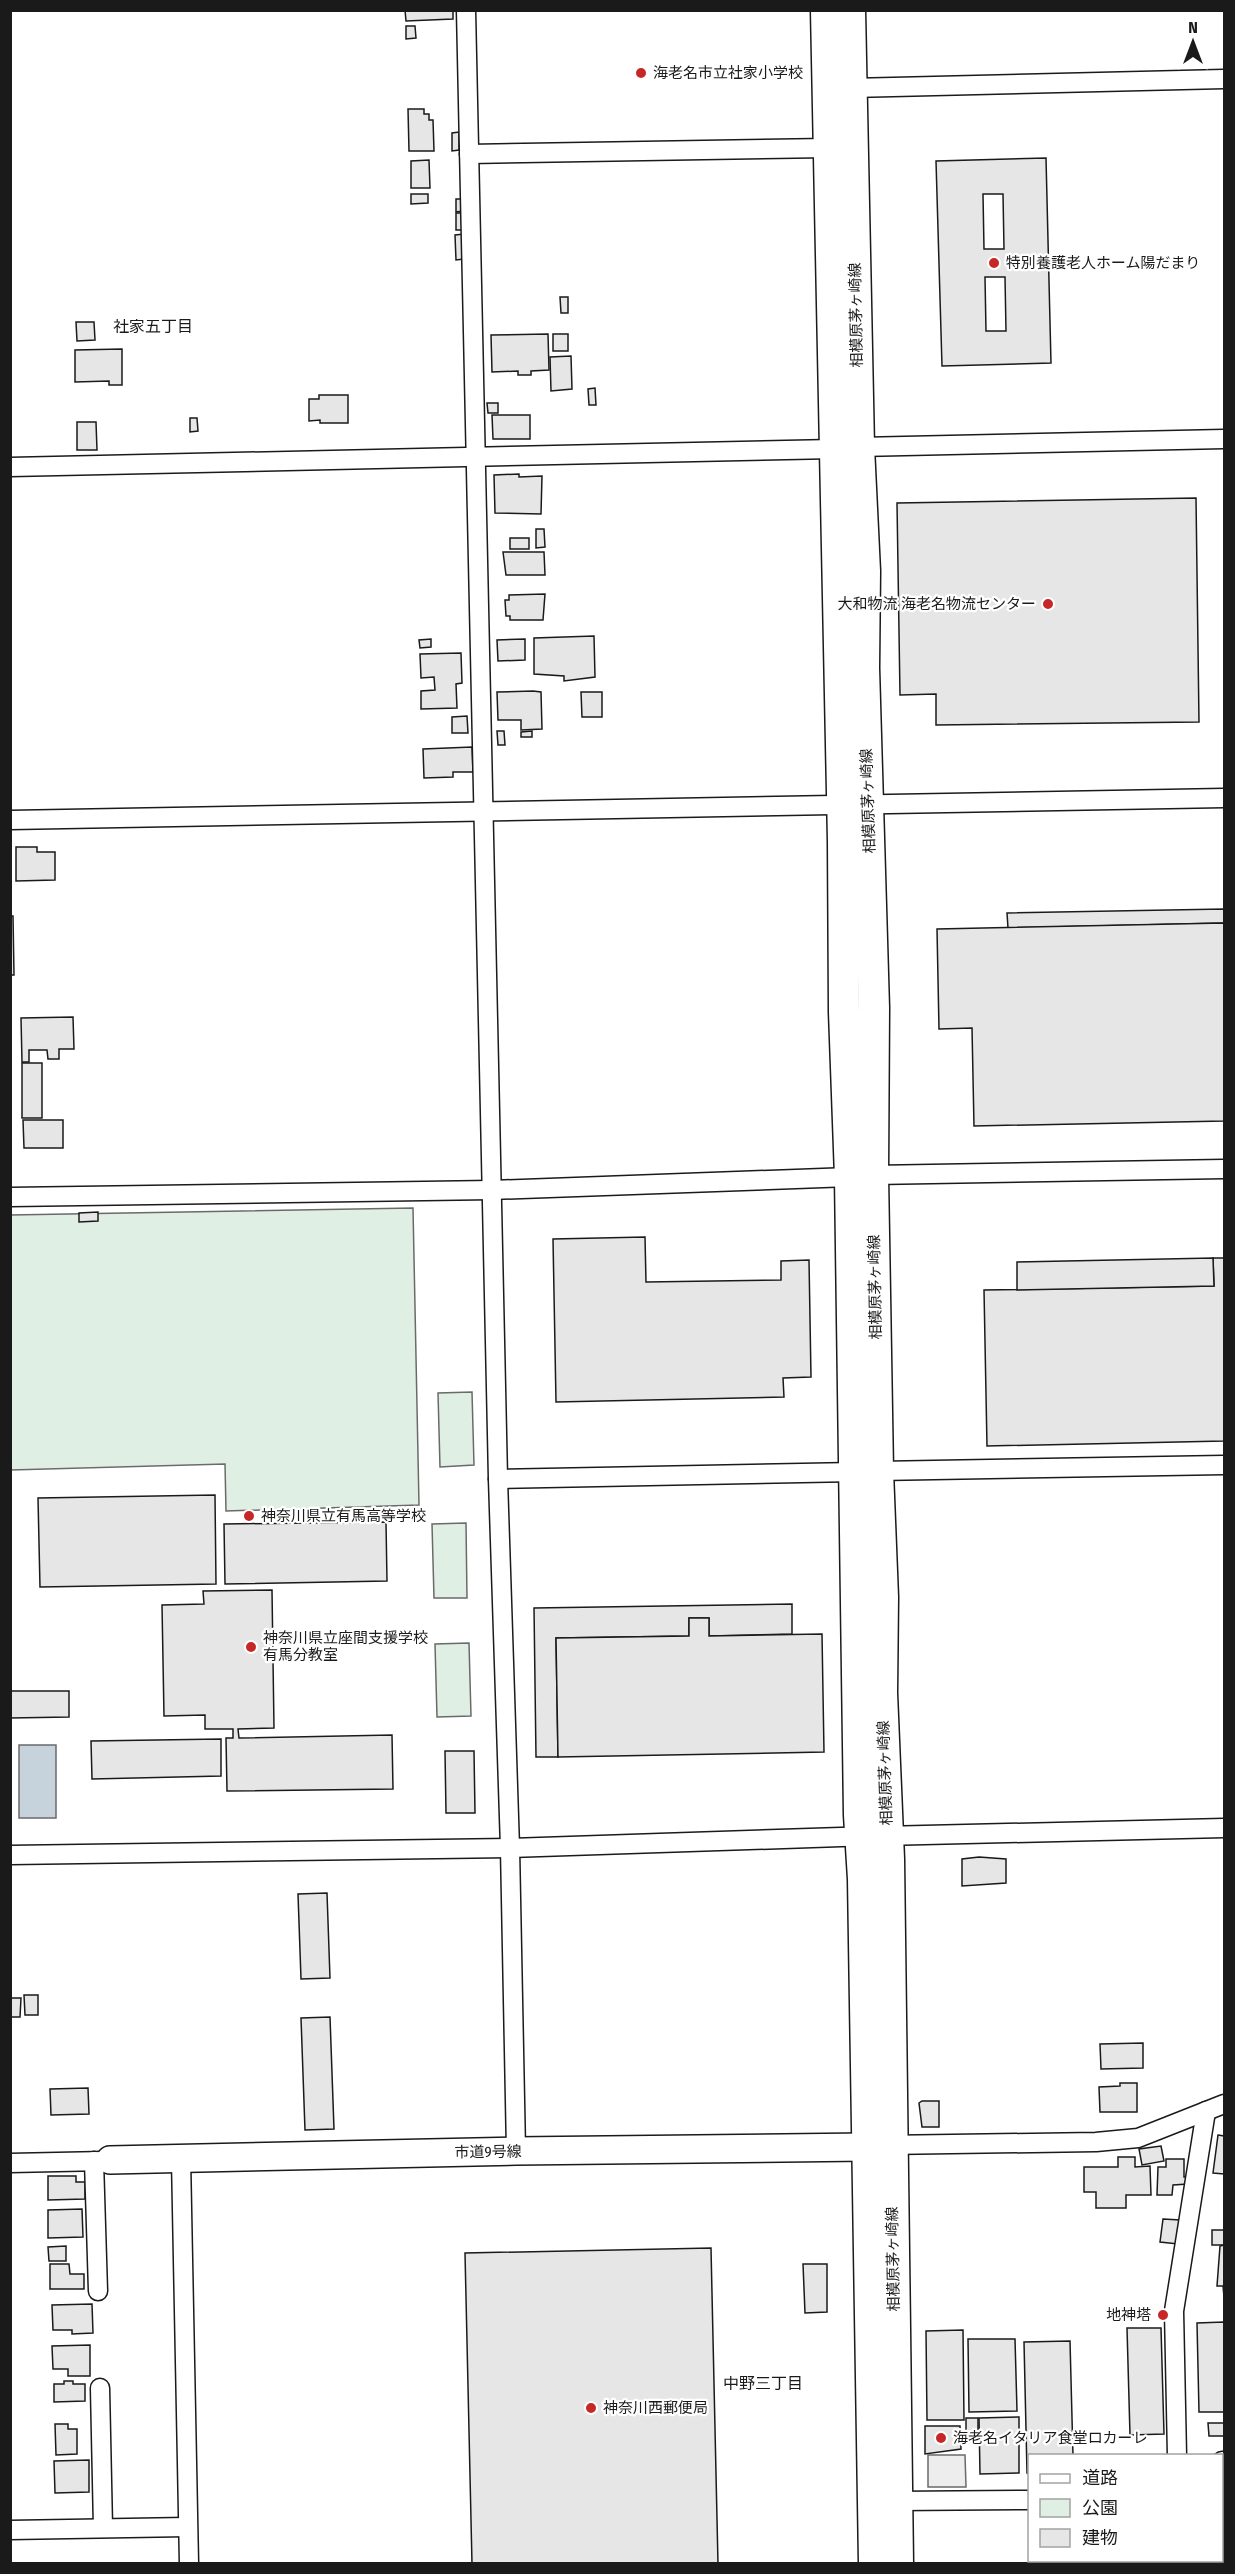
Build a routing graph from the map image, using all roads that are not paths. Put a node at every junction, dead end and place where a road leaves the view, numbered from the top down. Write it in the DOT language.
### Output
graph roads {
  1 [pos="466,10"];
  2 [pos="826,10"];
  3 [pos="850,10"];
  4 [pos="1224,79"];
  5 [pos="851,88"];
  6 [pos="828,148"];
  7 [pos="469,154"];
  8 [pos="1224,439"];
  9 [pos="846,448"];
  10 [pos="476,457"];
  11 [pos="10,467"];
  12 [pos="1224,798"];
  13 [pos="855,805"];
  14 [pos="484,808"];
  15 [pos="10,820"];
  16 [pos="1224,1169"];
  17 [pos="861,1176"];
  18 [pos="492,1190"];
  19 [pos="10,1197"];
  20 [pos="1224,1465"];
  21 [pos="879,1471"];
  22 [pos="498,1479"];
  23 [pos="1224,1828"];
  24 [pos="874,1836"];
  25 [pos="510,1848"];
  26 [pos="10,1855"];
  27 [pos="1224,2104"];
  28 [pos="1206,2111"];
  29 [pos="879,2146"];
  30 [pos="516,2151"];
  31 [pos="181,2158"];
  32 [pos="102,2161"];
  33 [pos="10,2163"];
  34 [pos="98,2290"];
  35 [pos="100,2388"];
  36 [pos="1177,2454"];
  37 [pos="1028,2500"];
  38 [pos="896,2501"];
  39 [pos="187,2527"];
  40 [pos="104,2528"];
  41 [pos="10,2530"];
  42 [pos="189,2564"];
  43 [pos="874,2564"];
  44 [pos="898,2564"];
  1 -- 7 [label="street"];
  2 -- 6 [label="main road, 相模原茅ヶ崎線"];
  3 -- 5 [label="main road, 相模原茅ヶ崎線"];
  4 -- 5 [label="street"];
  5 -- 9 [label="main road, 相模原茅ヶ崎線"];
  6 -- 7 [label="street"];
  6 -- 9 [label="main road, 相模原茅ヶ崎線"];
  7 -- 10 [label="street"];
  8 -- 9 [label="street"];
  9 -- 10 [label="street"];
  9 -- 13 [label="main road, 相模原茅ヶ崎線"];
  10 -- 11 [label="street"];
  10 -- 14 [label="street"];
  12 -- 13 [label="street"];
  13 -- 14 [label="street"];
  13 -- 17 [label="main road, 相模原茅ヶ崎線"];
  14 -- 15 [label="street"];
  14 -- 18 [label="street"];
  16 -- 17 [label="street"];
  17 -- 18 [label="street"];
  17 -- 21 [label="main road, 相模原茅ヶ崎線"];
  18 -- 19 [label="street"];
  18 -- 22 [label="street"];
  20 -- 21 [label="street"];
  21 -- 22 [label="street"];
  21 -- 24 [label="main road, 相模原茅ヶ崎線"];
  22 -- 25 [label="street"];
  23 -- 24 [label="street"];
  24 -- 25 [label="street"];
  24 -- 29 [label="main road, 相模原茅ヶ崎線"];
  25 -- 26 [label="street"];
  25 -- 30 [label="street"];
  27 -- 28 [label="street"];
  28 -- 29 [label="street"];
  28 -- 36 [label="street"];
  29 -- 30 [label="street, 市道9号線"];
  29 -- 38 [label="main road, 相模原茅ヶ崎線"];
  29 -- 43 [label="main road, 相模原茅ヶ崎線"];
  30 -- 31 [label="street, 市道9号線"];
  31 -- 32 [label="street, 市道9号線"];
  31 -- 39 [label="street"];
  32 -- 33 [label="street"];
  32 -- 34 [label="street"];
  35 -- 40 [label="street"];
  37 -- 38 [label="street"];
  38 -- 44 [label="main road, 相模原茅ヶ崎線"];
  39 -- 40 [label="street"];
  39 -- 42 [label="street"];
  40 -- 41 [label="street"];
}
